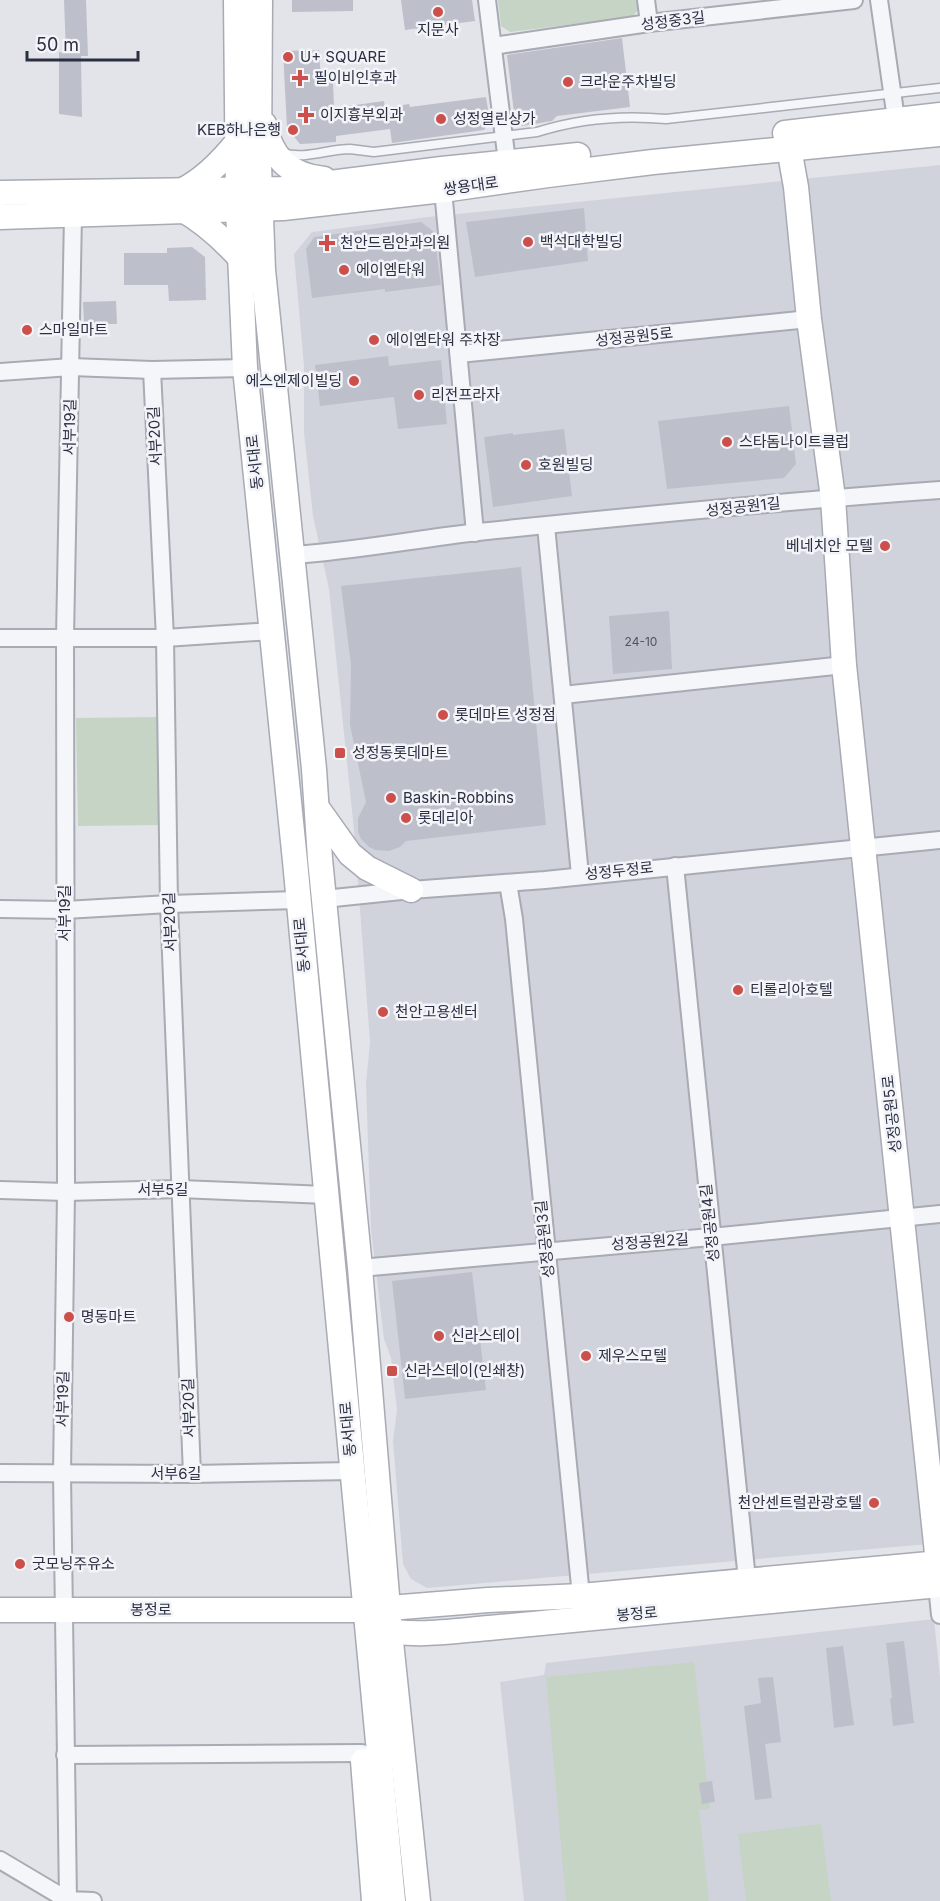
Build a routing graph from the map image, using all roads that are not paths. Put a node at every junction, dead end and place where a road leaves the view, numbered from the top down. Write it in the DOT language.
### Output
graph roads {
  1 [pos="236,0"];
  2 [pos="260,0"];
  3 [pos="488,0"];
  4 [pos="646,0"];
  5 [pos="854,0"];
  6 [pos="879,0"];
  7 [pos="764,5"];
  8 [pos="649,23"];
  9 [pos="493,46"];
  10 [pos="940,88"];
  11 [pos="892,94"];
  12 [pos="260,106"];
  13 [pos="940,115"];
  14 [pos="896,119"];
  15 [pos="940,134"];
  16 [pos="503,136"];
  17 [pos="238,141"];
  18 [pos="268,141"];
  19 [pos="789,148"];
  20 [pos="507,162"];
  21 [pos="350,181"];
  22 [pos="444,190"];
  23 [pos="0,193"];
  24 [pos="249,199"];
  25 [pos="182,201"];
  26 [pos="329,203"];
  27 [pos="73,215"];
  28 [pos="0,217"];
  29 [pos="253,265"];
  30 [pos="809,319"];
  31 [pos="459,354"];
  32 [pos="71,367"];
  33 [pos="245,368"];
  34 [pos="152,370"];
  35 [pos="0,372"];
  36 [pos="940,490"];
  37 [pos="834,498"];
  38 [pos="546,526"];
  39 [pos="475,532"];
  40 [pos="293,555"];
  41 [pos="272,632"];
  42 [pos="0,638"];
  43 [pos="65,638"];
  44 [pos="165,638"];
  45 [pos="843,665"];
  46 [pos="563,695"];
  47 [pos="317,808"];
  48 [pos="940,840"];
  49 [pos="862,847"];
  50 [pos="675,866"];
  51 [pos="580,875"];
  52 [pos="508,883"];
  53 [pos="411,890"];
  54 [pos="324,899"];
  55 [pos="298,900"];
  56 [pos="169,904"];
  57 [pos="0,909"];
  58 [pos="65,910"];
  59 [pos="180,1189"];
  60 [pos="0,1190"];
  61 [pos="66,1192"];
  62 [pos="326,1195"];
  63 [pos="940,1214"];
  64 [pos="903,1217"];
  65 [pos="711,1238"];
  66 [pos="547,1250"];
  67 [pos="360,1268"];
  68 [pos="352,1471"];
  69 [pos="0,1473"];
  70 [pos="62,1474"];
  71 [pos="192,1474"];
  72 [pos="939,1574"];
  73 [pos="747,1580"];
  74 [pos="580,1596"];
  75 [pos="0,1610"];
  76 [pos="63,1610"];
  77 [pos="940,1616"];
  78 [pos="380,1626"];
  79 [pos="368,1656"];
  80 [pos="362,1752"];
  81 [pos="65,1755"];
  82 [pos="0,1860"];
  83 [pos="417,1890"];
  84 [pos="386,1897"];
  85 [pos="68,1901"];
  86 [pos="93,1901"];
  87 [pos="431,1901"];
  1 -- 17 [label="main road, 동서대로"];
  2 -- 12 [label="main road, 동서대로"];
  3 -- 9 [label="street"];
  4 -- 8 [label="street"];
  5 -- 7 [label="street, 성정중3길"];
  6 -- 11 [label="street"];
  7 -- 8 [label="street, 성정중3길"];
  8 -- 9 [label="street, 성정중3길"];
  9 -- 16 [label="street"];
  10 -- 11 [label="lane"];
  11 -- 14 [label="street"];
  11 -- 16 [label="lane"];
  12 -- 18 [label="main road"];
  12 -- 24 [label="main road, 동서대로"];
  13 -- 14 [label="main road, 쌍용대로"];
  14 -- 20 [label="main road, 쌍용대로"];
  15 -- 19 [label="main road, 쌍용대로"];
  16 -- 18 [label="lane"];
  16 -- 20 [label="street"];
  17 -- 24 [label="main road, 동서대로"];
  17 -- 25 [label="main road"];
  18 -- 21 [label="main road"];
  19 -- 22 [label="main road, 쌍용대로"];
  19 -- 30 [label="main road, 성정공원5로"];
  20 -- 21 [label="main road, 쌍용대로"];
  21 -- 24 [label="main road, 쌍용대로"];
  22 -- 26 [label="main road, 쌍용대로"];
  22 -- 31 [label="street"];
  23 -- 25 [label="main road, 쌍용대로"];
  24 -- 25 [label="main road, 쌍용대로"];
  24 -- 26 [label="main road, 쌍용대로"];
  24 -- 29 [label="main road, 동서대로"];
  25 -- 27 [label="main road, 쌍용대로"];
  25 -- 29 [label="main road"];
  26 -- 29 [label="main road"];
  27 -- 28 [label="main road, 쌍용대로"];
  27 -- 32 [label="street, 서부19길"];
  29 -- 33 [label="main road, 동서대로"];
  29 -- 40 [label="main road, 동서대로"];
  30 -- 31 [label="street, 성정공원5로"];
  30 -- 37 [label="main road, 성정공원5로"];
  31 -- 39 [label="street"];
  32 -- 34 [label="street"];
  32 -- 35 [label="street"];
  32 -- 43 [label="street, 서부19길"];
  33 -- 34 [label="street"];
  33 -- 41 [label="main road, 동서대로"];
  34 -- 44 [label="street, 서부20길"];
  36 -- 37 [label="street, 성정공원1길"];
  37 -- 38 [label="street, 성정공원1길"];
  37 -- 45 [label="main road, 성정공원5로"];
  38 -- 39 [label="street, 성정공원1길"];
  38 -- 46 [label="street"];
  39 -- 40 [label="street, 성정공원1길"];
  40 -- 47 [label="main road, 동서대로"];
  41 -- 44 [label="street"];
  41 -- 55 [label="main road, 동서대로"];
  42 -- 43 [label="street"];
  43 -- 44 [label="street"];
  43 -- 58 [label="street, 서부19길"];
  44 -- 56 [label="street, 서부20길"];
  45 -- 46 [label="street"];
  45 -- 49 [label="main road, 성정공원5로"];
  46 -- 51 [label="street"];
  47 -- 53 [label="main road"];
  47 -- 54 [label="main road, 동서대로"];
  48 -- 49 [label="street, 성정두정로"];
  49 -- 50 [label="street, 성정두정로"];
  49 -- 64 [label="main road, 성정공원5로"];
  50 -- 51 [label="street, 성정두정로"];
  50 -- 65 [label="street, 성정공원4길"];
  51 -- 52 [label="street, 성정두정로"];
  52 -- 53 [label="street, 성정두정로"];
  52 -- 66 [label="street, 성정공원3길"];
  53 -- 54 [label="street, 성정두정로"];
  54 -- 55 [label="main road, 성정두정로"];
  54 -- 67 [label="main road, 동서대로"];
  55 -- 56 [label="street"];
  55 -- 62 [label="main road, 동서대로"];
  56 -- 58 [label="street"];
  56 -- 59 [label="street, 서부20길"];
  57 -- 58 [label="street"];
  58 -- 61 [label="street, 서부19길"];
  59 -- 61 [label="street, 서부5길"];
  59 -- 62 [label="street, 서부5길"];
  59 -- 71 [label="street, 서부20길"];
  60 -- 61 [label="street, 서부5길"];
  61 -- 70 [label="street, 서부19길"];
  62 -- 68 [label="main road, 동서대로"];
  63 -- 64 [label="street, 성정공원2길"];
  64 -- 65 [label="street, 성정공원2길"];
  64 -- 72 [label="main road, 성정공원5로"];
  65 -- 66 [label="street, 성정공원2길"];
  65 -- 73 [label="street, 성정공원4길"];
  66 -- 67 [label="street, 성정공원2길"];
  66 -- 74 [label="street, 성정공원3길"];
  67 -- 78 [label="main road, 동서대로"];
  68 -- 71 [label="street, 서부6길"];
  68 -- 78 [label="main road, 동서대로"];
  69 -- 70 [label="street, 서부6길"];
  70 -- 71 [label="street, 서부6길"];
  70 -- 76 [label="street, 서부19길"];
  72 -- 73 [label="main road, 봉정로"];
  72 -- 77 [label="street"];
  72 -- 78 [label="main road, 봉정로"];
  73 -- 74 [label="main road, 봉정로"];
  74 -- 78 [label="main road, 봉정로"];
  75 -- 76 [label="main road, 봉정로"];
  76 -- 78 [label="main road, 봉정로"];
  76 -- 81 [label="street, 서부19길"];
  78 -- 79 [label="main road, 동서대로"];
  78 -- 83 [label="main road, 동서대로"];
  78 -- 87 [label="main road"];
  79 -- 80 [label="main road"];
  79 -- 84 [label="main road, 동서대로"];
  80 -- 81 [label="street"];
  80 -- 84 [label="main road"];
  81 -- 85 [label="street, 서부19길"];
  82 -- 85 [label="street"];
  85 -- 86 [label="street"];
}
